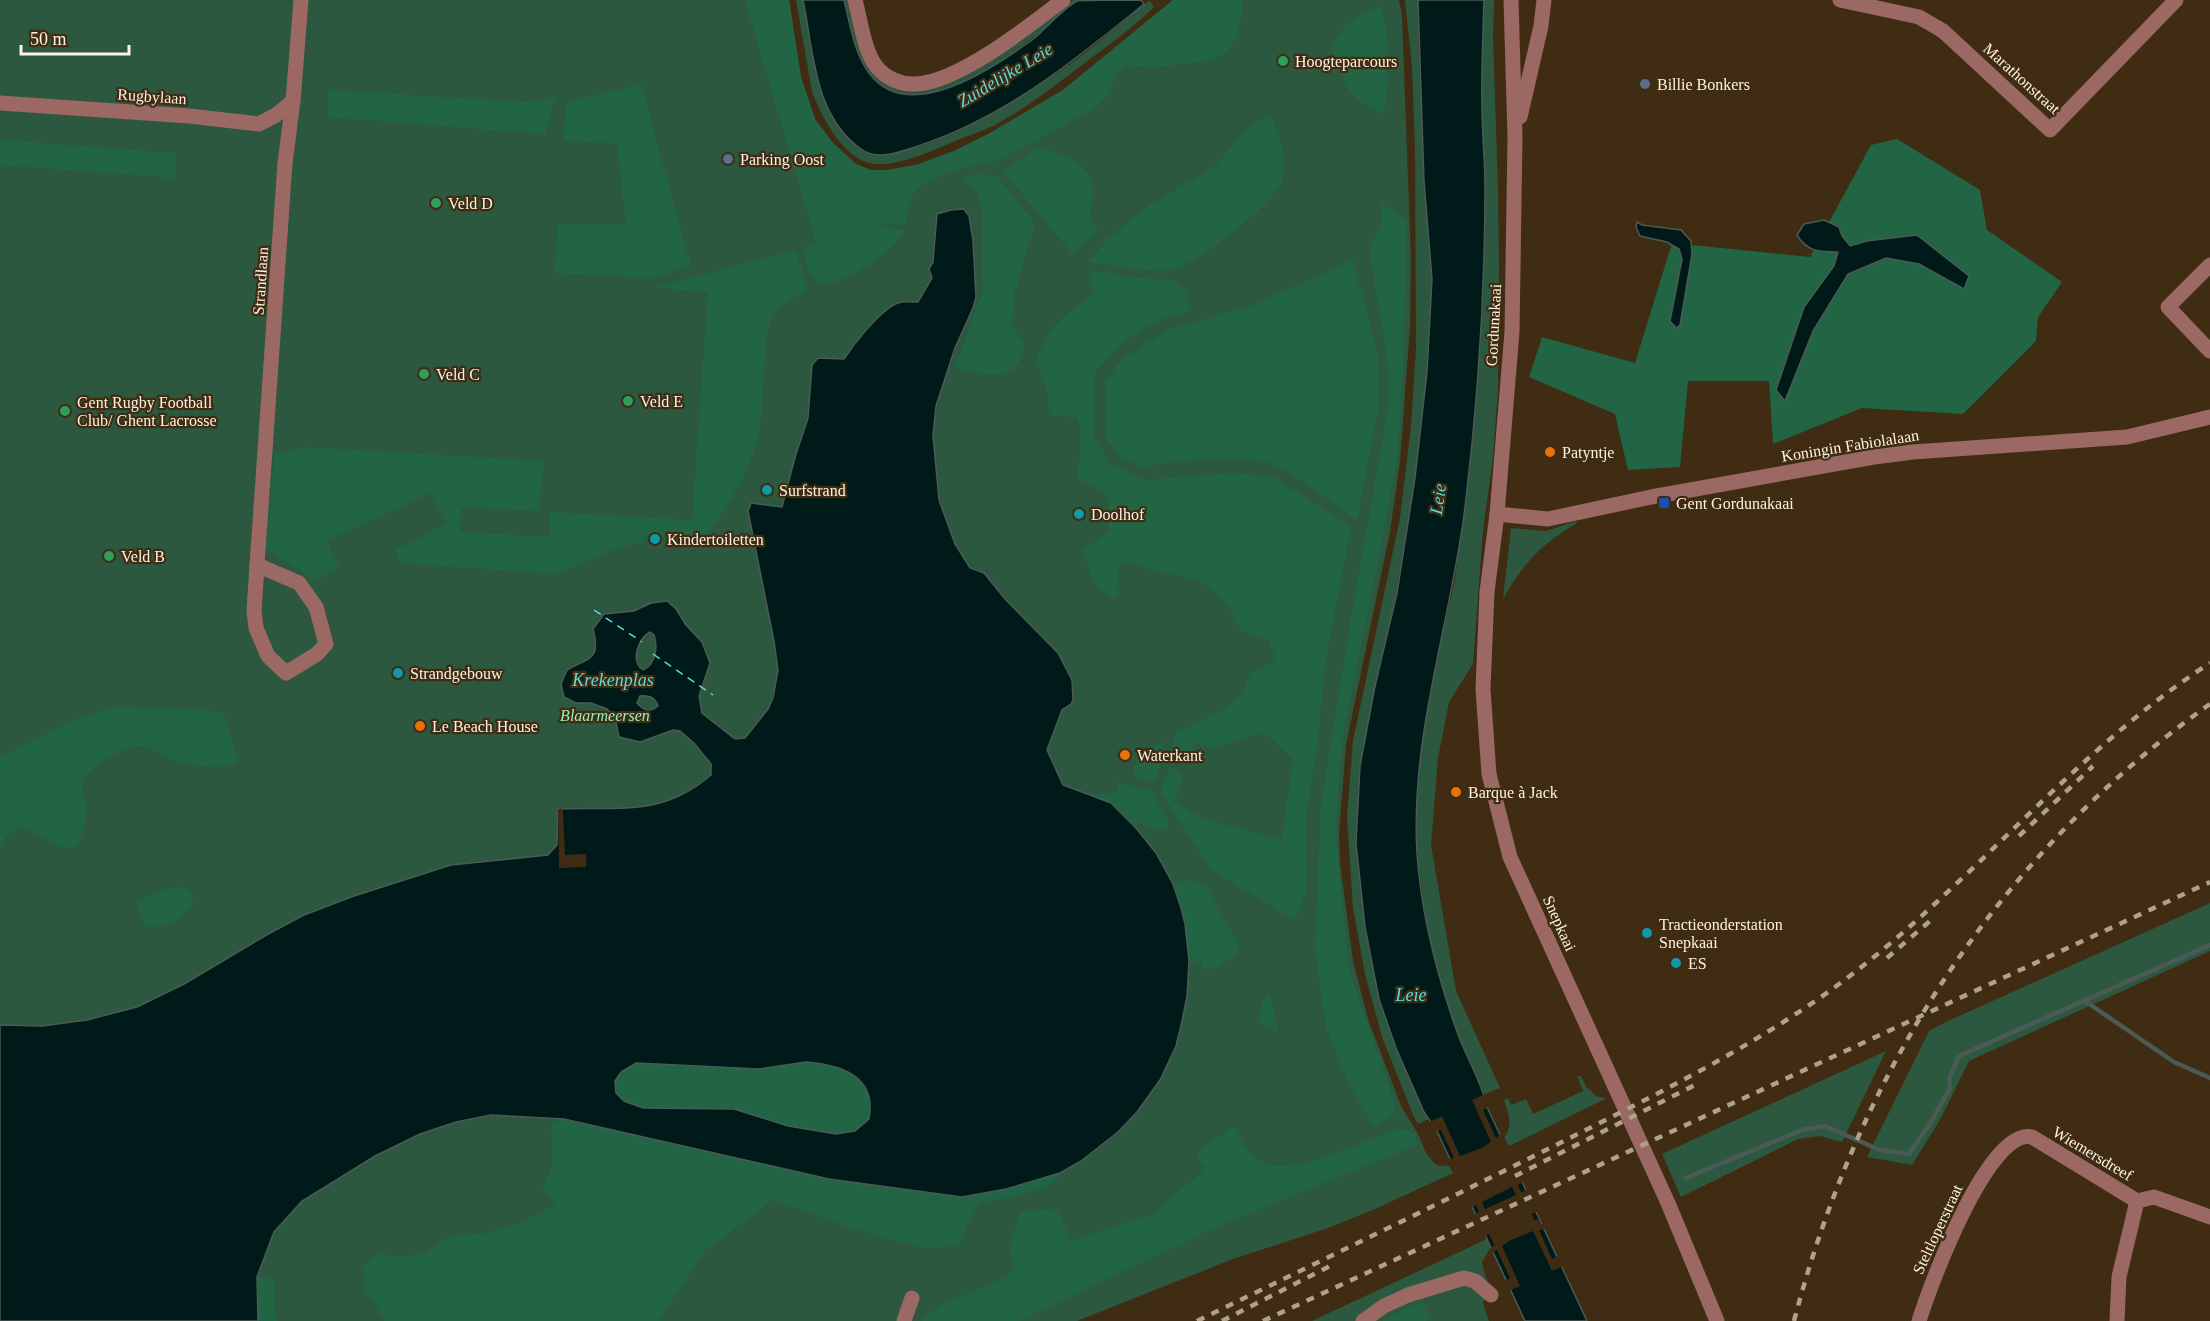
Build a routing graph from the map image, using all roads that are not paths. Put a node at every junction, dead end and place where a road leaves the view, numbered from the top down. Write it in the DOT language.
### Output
graph roads {
  1 [pos="301,0"];
  2 [pos="855,0"];
  3 [pos="1063,0"];
  4 [pos="1511,0"];
  5 [pos="1544,0"];
  6 [pos="1840,0"];
  7 [pos="2176,0"];
  8 [pos="293,101"];
  9 [pos="0,104"];
  10 [pos="1515,137"];
  11 [pos="2210,265"];
  12 [pos="2210,351"];
  13 [pos="2210,417"];
  14 [pos="1497,514"];
  15 [pos="257,565"];
  16 [pos="2025,1135"];
  17 [pos="2137,1201"];
  18 [pos="2210,1217"];
  19 [pos="1491,1295"];
  20 [pos="912,1298"];
  21 [pos="904,1321"];
  22 [pos="1363,1321"];
  23 [pos="1717,1321"];
  24 [pos="1919,1321"];
  25 [pos="2117,1321"];
  1 -- 8 [label="street, Strandlaan"];
  2 -- 3 [label="street"];
  4 -- 10 [label="street, Gordunakaai"];
  5 -- 10 [label="street, Gordunakaai"];
  6 -- 7 [label="street, Marathonstraat"];
  8 -- 9 [label="street, Rugbylaan"];
  8 -- 15 [label="street, Strandlaan"];
  10 -- 14 [label="street, Gordunakaai"];
  11 -- 12 [label="street"];
  13 -- 14 [label="street, Koningin Fabiolalaan"];
  14 -- 23 [label="street, Snepkaai"];
  15 -- 15 [label="street, Strandlaan"];
  16 -- 17 [label="street, Wiemersdreef"];
  16 -- 24 [label="street, Steltloperstraat"];
  17 -- 18 [label="street, Wiemersdreef"];
  17 -- 25 [label="street"];
  19 -- 22 [label="street"];
  20 -- 21 [label="street"];
}
